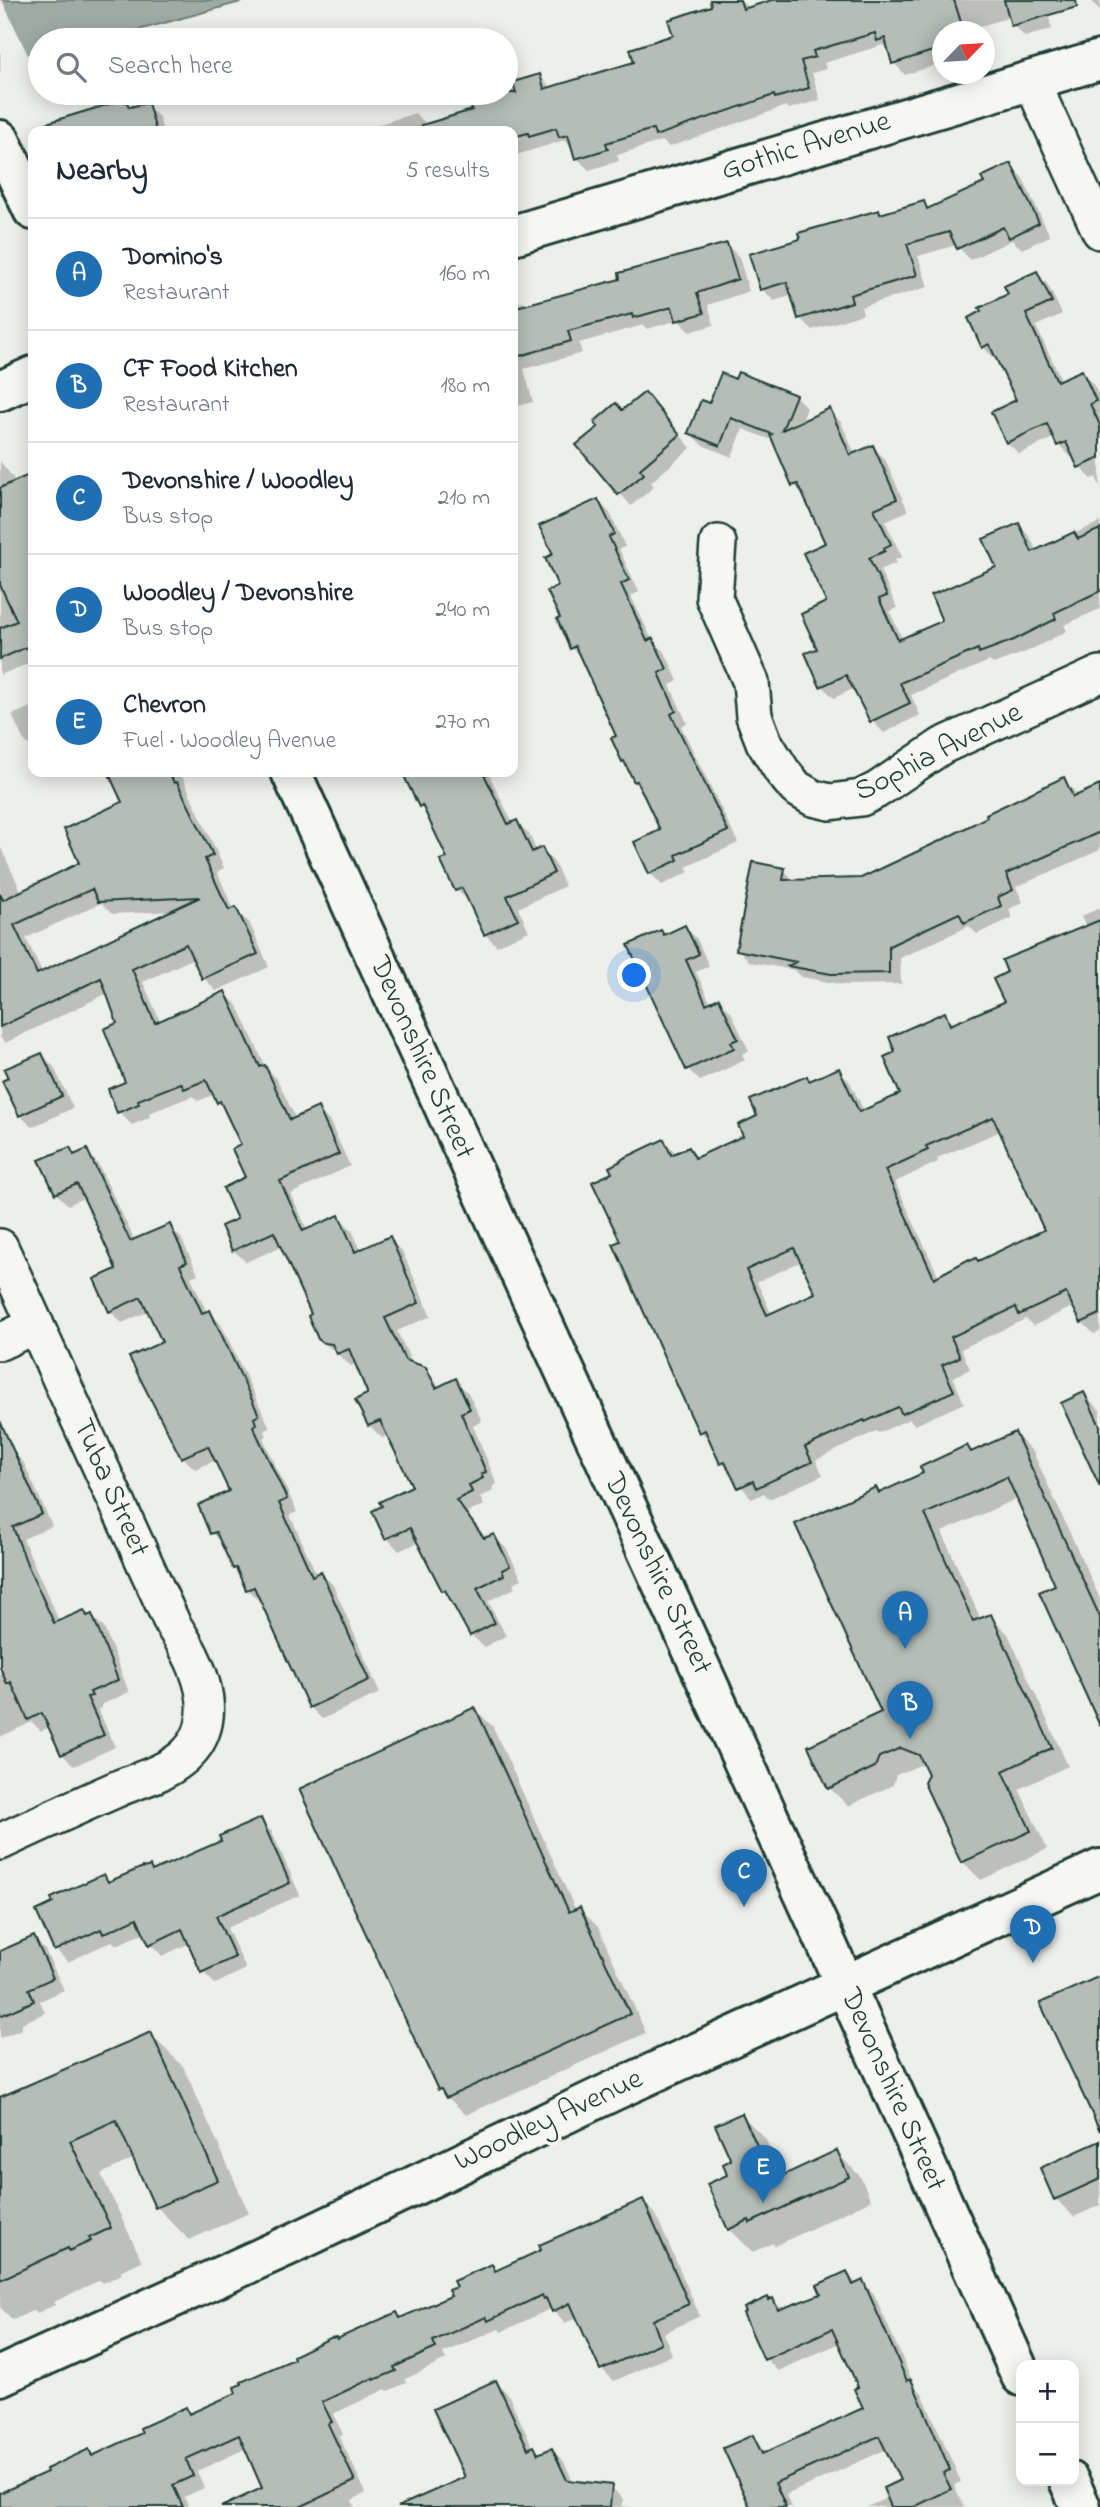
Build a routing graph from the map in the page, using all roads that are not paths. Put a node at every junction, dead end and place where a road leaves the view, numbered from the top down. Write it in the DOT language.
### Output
graph roads {
  1 [pos="1100,60"];
  2 [pos="1031,80"];
  3 [pos="0,140"];
  4 [pos="28,199"];
  5 [pos="1100,230"];
  6 [pos="518,234"];
  7 [pos="28,378"];
  8 [pos="0,391"];
  9 [pos="718,542"];
  10 [pos="1100,674"];
  11 [pos="293,777"];
  12 [pos="0,1247"];
  13 [pos="36,1325"];
  14 [pos="0,1342"];
  15 [pos="0,1842"];
  16 [pos="1100,1869"];
  17 [pos="845,1984"];
  18 [pos="1016,2365"];
  19 [pos="0,2376"];
  20 [pos="1071,2486"];
  21 [pos="1081,2507"];
  1 -- 2 [label="main road, Gothic Avenue"];
  2 -- 5 [label="street"];
  2 -- 6 [label="main road, Gothic Avenue"];
  3 -- 4 [label="main road"];
  7 -- 8 [label="main road"];
  9 -- 10 [label="street, Sophia Avenue"];
  11 -- 17 [label="main road, Devonshire Street"];
  12 -- 13 [label="street, Tuba Street"];
  13 -- 14 [label="street"];
  13 -- 15 [label="street, Tuba Street"];
  16 -- 17 [label="main road, Woodley Avenue"];
  17 -- 18 [label="main road, Devonshire Street"];
  17 -- 19 [label="main road, Woodley Avenue"];
  20 -- 21 [label="main road"];
}
